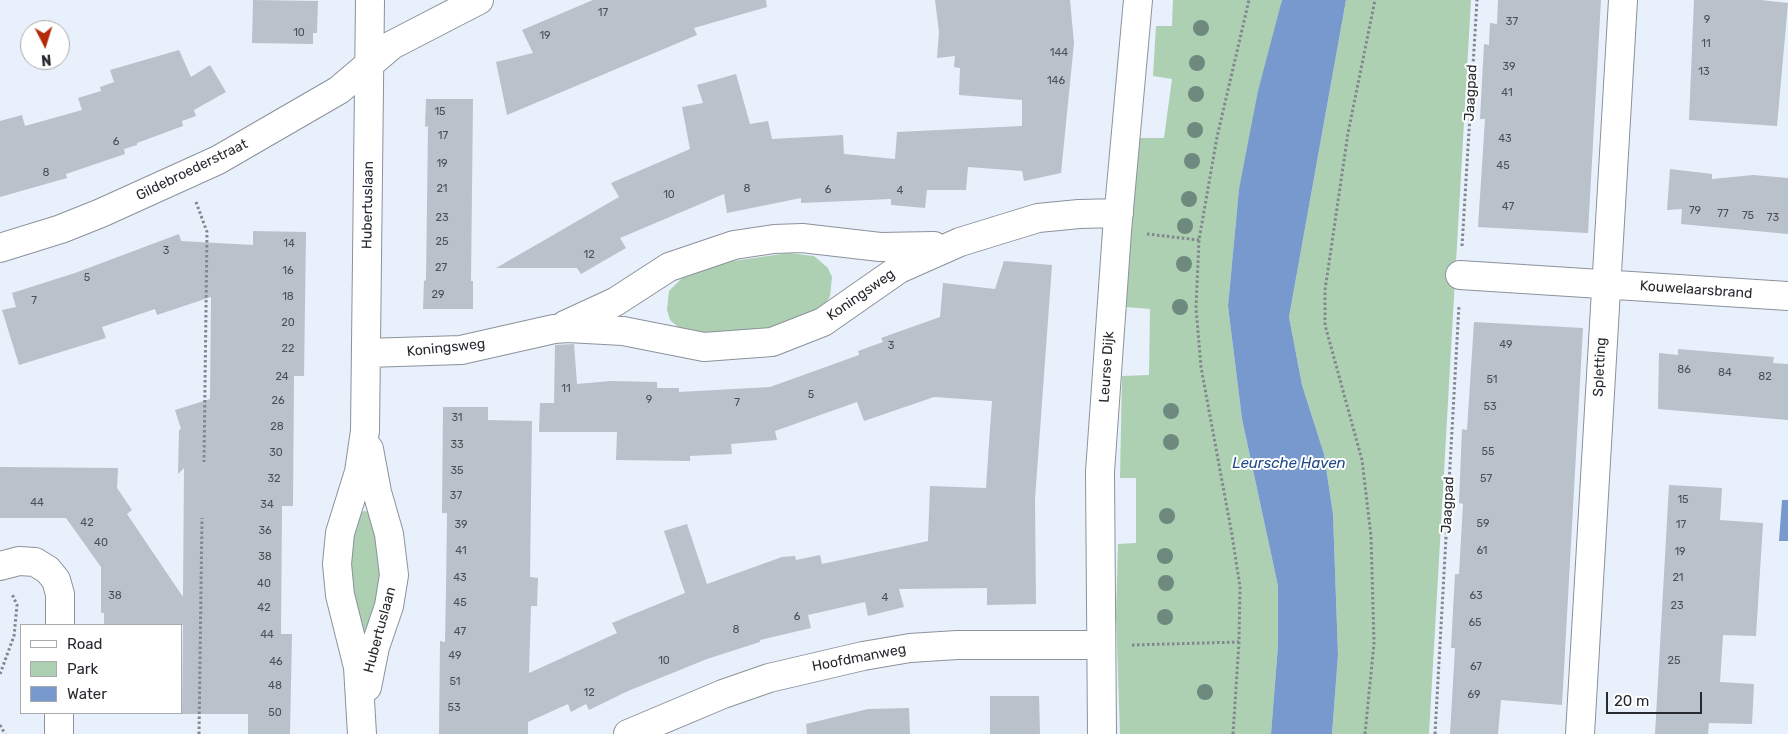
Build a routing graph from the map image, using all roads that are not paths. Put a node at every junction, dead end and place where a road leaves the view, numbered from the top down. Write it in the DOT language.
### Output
graph roads {
  1 [pos="370,0"];
  2 [pos="479,0"];
  3 [pos="1138,0"];
  4 [pos="1623,0"];
  5 [pos="370,64"];
  6 [pos="1118,222"];
  7 [pos="960,242"];
  8 [pos="0,248"];
  9 [pos="1460,275"];
  10 [pos="1605,284"];
  11 [pos="1788,296"];
  12 [pos="554,329"];
  13 [pos="367,353"];
  14 [pos="366,410"];
  15 [pos="4,575"];
  16 [pos="60,624"];
  17 [pos="1101,645"];
  18 [pos="59,714"];
  19 [pos="59,734"];
  20 [pos="363,734"];
  21 [pos="628,734"];
  22 [pos="1102,734"];
  23 [pos="1580,734"];
  1 -- 5 [label="street, Hubertuslaan"];
  2 -- 5 [label="street, Gildebroederstraat"];
  3 -- 6 [label="street, Leurse Dijk"];
  4 -- 10 [label="street, Spletting"];
  5 -- 8 [label="street, Gildebroederstraat"];
  5 -- 13 [label="street, Hubertuslaan"];
  6 -- 7 [label="street, Koningsweg"];
  6 -- 17 [label="street, Leurse Dijk"];
  7 -- 12 [label="street, Koningsweg"];
  7 -- 12 [label="street, Koningsweg"];
  9 -- 10 [label="street"];
  10 -- 11 [label="street, Kouwelaarsbrand"];
  10 -- 23 [label="street, Spletting"];
  12 -- 13 [label="street, Koningsweg"];
  13 -- 14 [label="street, Hubertuslaan"];
  14 -- 20 [label="street, Hubertuslaan"];
  14 -- 20 [label="street, Hubertuslaan"];
  15 -- 16 [label="street"];
  17 -- 21 [label="street, Hoofdmanweg"];
  17 -- 22 [label="street, Leurse Dijk"];
  18 -- 19 [label="street"];
}
